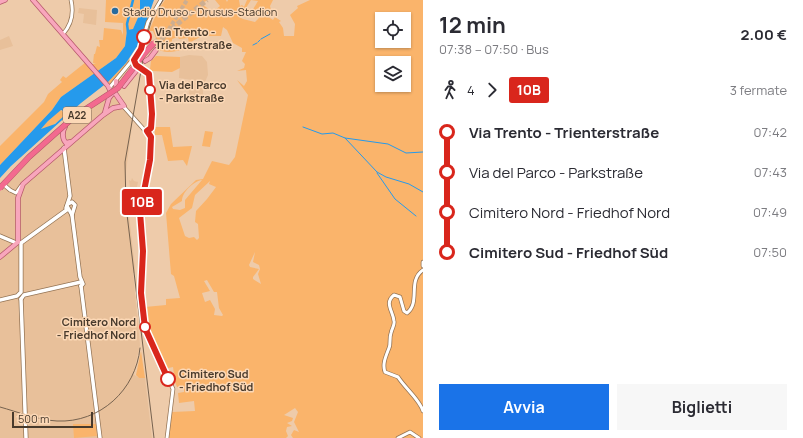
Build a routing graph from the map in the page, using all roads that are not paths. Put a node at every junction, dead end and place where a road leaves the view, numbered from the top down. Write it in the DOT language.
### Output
graph roads {
  1 [pos="5,0"];
  2 [pos="33,0"];
  3 [pos="71,0"];
  4 [pos="161,0"];
  5 [pos="0,2"];
  6 [pos="64,33"];
  7 [pos="154,42"];
  8 [pos="156,50"];
  9 [pos="145,61"];
  10 [pos="116,81"];
  11 [pos="124,85"];
  12 [pos="112,89"];
  13 [pos="106,99"];
  14 [pos="123,104"];
  15 [pos="111,107"];
  16 [pos="104,113"];
  17 [pos="65,127"];
  18 [pos="56,134"];
  19 [pos="73,140"];
  20 [pos="63,151"];
  21 [pos="23,184"];
  22 [pos="1,186"];
  23 [pos="70,207"];
  24 [pos="0,236"];
  25 [pos="20,239"];
  26 [pos="14,244"];
  27 [pos="20,249"];
  28 [pos="0,257"];
  29 [pos="423,262"];
  30 [pos="423,266"];
  31 [pos="423,270"];
  32 [pos="80,284"];
  33 [pos="22,294"];
  34 [pos="17,296"];
  35 [pos="21,299"];
  36 [pos="0,300"];
  37 [pos="423,411"];
  38 [pos="26,438"];
  39 [pos="100,438"];
  40 [pos="167,438"];
  41 [pos="398,438"];
  42 [pos="419,438"];
  1 -- 5 [label="main road"];
  2 -- 6 [label="main road"];
  3 -- 6 [label="street"];
  4 -- 10 [label="street"];
  6 -- 12 [label="main road"];
  7 -- 22 [label="highway, A22, bridge"];
  8 -- 9 [label="main road"];
  10 -- 12 [label="main road"];
  11 -- 12 [label="main road"];
  12 -- 13 [label="main road"];
  12 -- 14 [label="main road"];
  13 -- 15 [label="main road"];
  13 -- 16 [label="main road"];
  13 -- 17 [label="main road"];
  14 -- 15 [label="main road"];
  14 -- 40 [label="street"];
  15 -- 16 [label="main road"];
  16 -- 19 [label="main road"];
  17 -- 18 [label="main road"];
  17 -- 19 [label="main road"];
  18 -- 20 [label="main road"];
  18 -- 22 [label="main road"];
  19 -- 20 [label="main road"];
  20 -- 21 [label="main road"];
  20 -- 23 [label="main road"];
  21 -- 22 [label="street, bridge"];
  21 -- 25 [label="main road"];
  23 -- 25 [label="main road"];
  23 -- 32 [label="main road"];
  24 -- 26 [label="main road"];
  25 -- 26 [label="main road"];
  25 -- 27 [label="main road"];
  26 -- 27 [label="main road"];
  26 -- 28 [label="main road"];
  27 -- 33 [label="main road"];
  29 -- 30 [label="street"];
  31 -- 37 [label="street"];
  32 -- 33 [label="main road"];
  32 -- 39 [label="main road"];
  33 -- 34 [label="main road"];
  33 -- 35 [label="main road"];
  34 -- 35 [label="main road"];
  34 -- 36 [label="main road"];
  35 -- 38 [label="main road"];
  41 -- 42 [label="street"];
}
